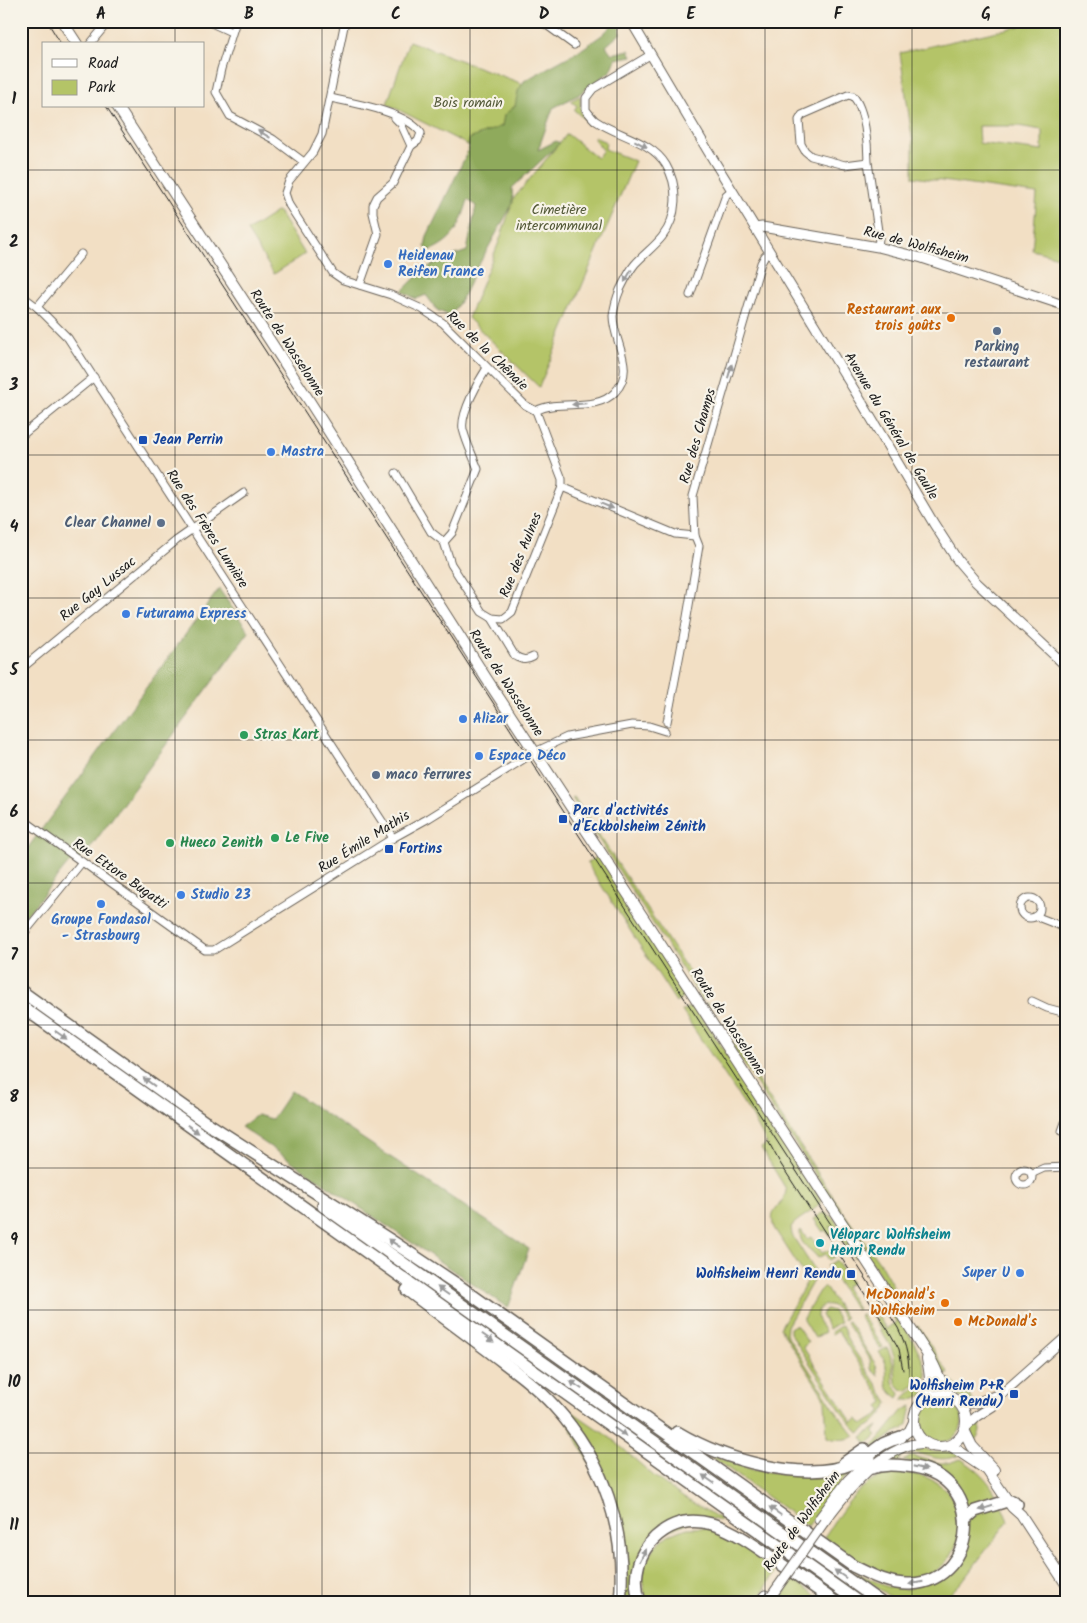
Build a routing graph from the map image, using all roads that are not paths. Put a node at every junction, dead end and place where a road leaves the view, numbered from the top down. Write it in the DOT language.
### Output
graph roads {
  1 [pos="62,21"];
  2 [pos="109,21"];
  3 [pos="207,21"];
  4 [pos="236,21"];
  5 [pos="345,21"];
  6 [pos="541,21"];
  7 [pos="631,21"];
  8 [pos="231,32"];
  9 [pos="76,42"];
  10 [pos="92,42"];
  11 [pos="574,45"];
  12 [pos="650,55"];
  13 [pos="330,98"];
  14 [pos="118,108"];
  15 [pos="392,115"];
  16 [pos="410,146"];
  17 [pos="304,162"];
  18 [pos="868,162"];
  19 [pos="732,190"];
  20 [pos="755,228"];
  21 [pos="878,247"];
  22 [pos="770,253"];
  23 [pos="81,254"];
  24 [pos="360,285"];
  25 [pos="21,295"];
  26 [pos="690,295"];
  27 [pos="1066,306"];
  28 [pos="37,307"];
  29 [pos="487,368"];
  30 [pos="94,377"];
  31 [pos="536,411"];
  32 [pos="21,436"];
  33 [pos="396,473"];
  34 [pos="562,487"];
  35 [pos="244,493"];
  36 [pos="192,528"];
  37 [pos="695,536"];
  38 [pos="444,542"];
  39 [pos="492,618"];
  40 [pos="533,657"];
  41 [pos="1066,666"];
  42 [pos="21,669"];
  43 [pos="667,722"];
  44 [pos="665,731"];
  45 [pos="535,752"];
  46 [pos="21,818"];
  47 [pos="393,838"];
  48 [pos="82,862"];
  49 [pos="1035,916"];
  50 [pos="1066,928"];
  51 [pos="21,937"];
  52 [pos="205,950"];
  53 [pos="21,991"];
  54 [pos="1032,1000"];
  55 [pos="21,1006"];
  56 [pos="1066,1013"];
  57 [pos="1066,1120"];
  58 [pos="207,1123"];
  59 [pos="1062,1131"];
  60 [pos="1066,1167"];
  61 [pos="1031,1174"];
  62 [pos="320,1218"];
  63 [pos="521,1329"];
  64 [pos="1066,1337"];
  65 [pos="923,1349"];
  66 [pos="1003,1393"];
  67 [pos="926,1399"];
  68 [pos="955,1400"];
  69 [pos="914,1421"];
  70 [pos="966,1429"];
  71 [pos="901,1437"];
  72 [pos="925,1443"];
  73 [pos="951,1446"];
  74 [pos="864,1449"];
  75 [pos="872,1468"];
  76 [pos="838,1469"];
  77 [pos="600,1474"];
  78 [pos="1015,1507"];
  79 [pos="966,1519"];
  80 [pos="821,1521"];
  81 [pos="1066,1584"];
  82 [pos="765,1599"];
  83 [pos="616,1602"];
  84 [pos="620,1602"];
  85 [pos="640,1602"];
  86 [pos="835,1602"];
  87 [pos="858,1602"];
  88 [pos="880,1602"];
  1 -- 9 [label="main road"];
  2 -- 10 [label="street"];
  3 -- 8 [label="street"];
  4 -- 8 [label="street"];
  5 -- 13 [label="street, Rue de la Chênaie"];
  6 -- 11 [label="street"];
  7 -- 12 [label="main road, Avenue du Général de Gaulle"];
  17 -- 8 [label="street, one-way"];
  12 -- 19 [label="main road, Avenue du Général de Gaulle"];
  12 -- 31 [label="street, one-way"];
  13 -- 15 [label="street"];
  13 -- 17 [label="street, Rue de la Chênaie"];
  14 -- 45 [label="main road, Route de Wasselonne"];
  15 -- 16 [label="street"];
  15 -- 16 [label="street"];
  16 -- 24 [label="street"];
  17 -- 24 [label="street, Rue de la Chênaie"];
  18 -- 18 [label="street"];
  18 -- 21 [label="street"];
  19 -- 20 [label="main road, Avenue du Général de Gaulle"];
  19 -- 26 [label="street"];
  20 -- 21 [label="main road, Rue de Wolfisheim"];
  20 -- 22 [label="main road, Avenue du Général de Gaulle"];
  21 -- 27 [label="main road, Rue de Wolfisheim"];
  37 -- 22 [label="street, Rue des Champs, one-way"];
  22 -- 41 [label="main road, Avenue du Général de Gaulle"];
  23 -- 28 [label="street"];
  24 -- 29 [label="street, Rue de la Chênaie"];
  25 -- 28 [label="street, Rue des Frères Lumière"];
  28 -- 30 [label="street, Rue des Frères Lumière"];
  29 -- 31 [label="street, Rue de la Chênaie"];
  29 -- 38 [label="street"];
  30 -- 32 [label="street"];
  30 -- 36 [label="street, Rue des Frères Lumière"];
  31 -- 34 [label="street"];
  33 -- 38 [label="street"];
  34 -- 37 [label="street, one-way"];
  34 -- 39 [label="street, Rue des Aulnes"];
  35 -- 36 [label="street, Rue Gay Lussac"];
  36 -- 42 [label="street, Rue Gay Lussac"];
  36 -- 47 [label="street, Rue des Frères Lumière"];
  37 -- 43 [label="street, Rue des Champs"];
  38 -- 39 [label="street"];
  39 -- 40 [label="street"];
  44 -- 45 [label="street, Rue Émile Mathis"];
  45 -- 47 [label="street, Rue Émile Mathis"];
  45 -- 65 [label="main road, Route de Wasselonne"];
  46 -- 48 [label="street, Rue Ettore Bugatti"];
  47 -- 52 [label="street, Rue Émile Mathis"];
  48 -- 51 [label="street"];
  48 -- 52 [label="street, Rue Ettore Bugatti"];
  49 -- 50 [label="street"];
  58 -- 53 [label="highway, one-way"];
  54 -- 56 [label="street"];
  55 -- 62 [label="highway, one-way"];
  57 -- 59 [label="street"];
  63 -- 58 [label="highway, one-way"];
  88 -- 58 [label="highway, one-way"];
  60 -- 61 [label="street"];
  62 -- 77 [label="highway"];
  62 -- 87 [label="highway, one-way"];
  63 -- 76 [label="highway"];
  79 -- 63 [label="highway, one-way"];
  64 -- 66 [label="main road"];
  65 -- 67 [label="main road"];
  65 -- 68 [label="main road, Route de Wasselonne"];
  66 -- 68 [label="main road"];
  66 -- 70 [label="main road"];
  67 -- 68 [label="main road"];
  67 -- 69 [label="main road"];
  68 -- 70 [label="main road"];
  69 -- 71 [label="main road, Route de Wolfisheim"];
  69 -- 72 [label="main road"];
  70 -- 73 [label="main road"];
  70 -- 78 [label="main road"];
  71 -- 76 [label="highway"];
  71 -- 80 [label="main road, Route de Wolfisheim"];
  72 -- 73 [label="main road"];
  72 -- 75 [label="main road, Route de Wolfisheim"];
  73 -- 78 [label="main road"];
  74 -- 76 [label="highway"];
  75 -- 79 [label="highway, one-way"];
  75 -- 80 [label="main road, Route de Wolfisheim"];
  77 -- 83 [label="highway"];
  77 -- 84 [label="highway"];
  78 -- 79 [label="highway, one-way"];
  78 -- 81 [label="main road"];
  80 -- 82 [label="main road, Route de Wolfisheim, bridge"];
  85 -- 86 [label="highway, one-way"];
}
